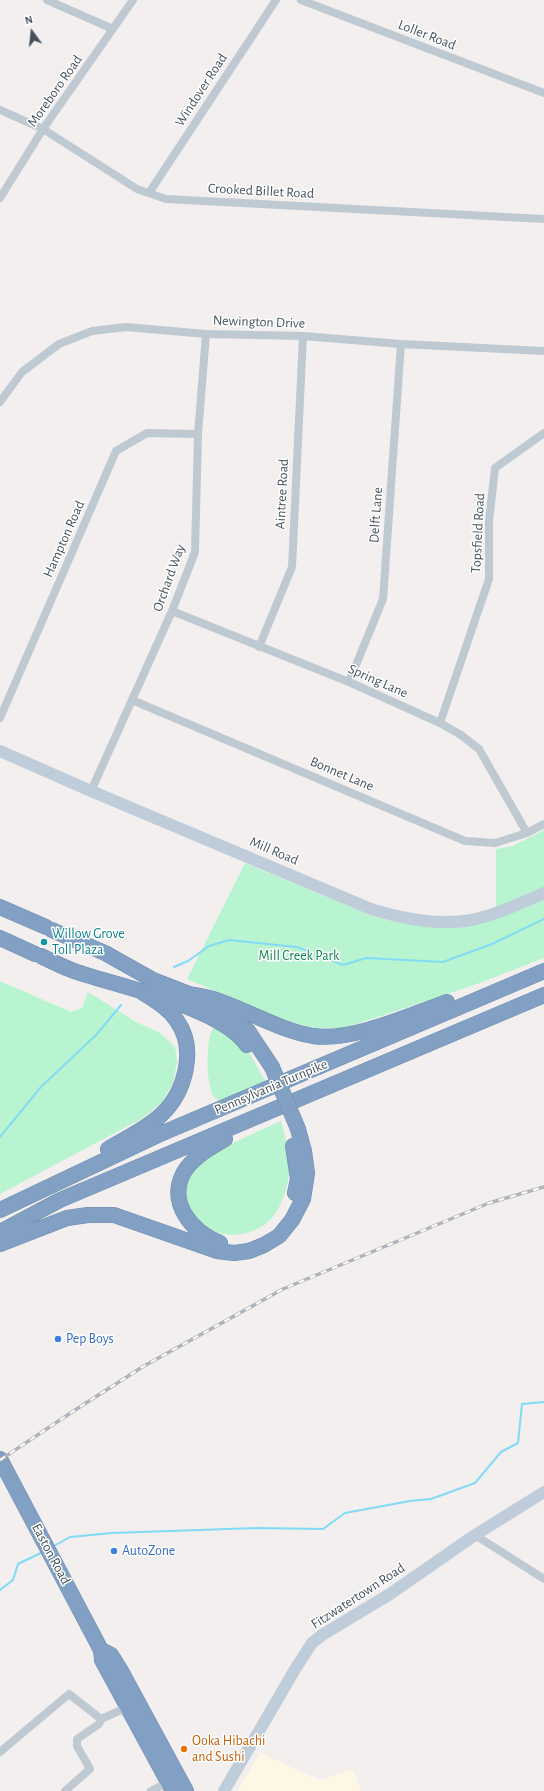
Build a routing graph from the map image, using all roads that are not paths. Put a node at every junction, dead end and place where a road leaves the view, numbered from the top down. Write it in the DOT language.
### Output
graph roads {
  1 [pos="47,0"];
  2 [pos="133,0"];
  3 [pos="276,0"];
  4 [pos="301,0"];
  5 [pos="113,29"];
  6 [pos="544,93"];
  7 [pos="0,110"];
  8 [pos="43,129"];
  9 [pos="149,193"];
  10 [pos="0,198"];
  11 [pos="544,219"];
  12 [pos="206,334"];
  13 [pos="302,336"];
  14 [pos="401,344"];
  15 [pos="544,351"];
  16 [pos="0,402"];
  17 [pos="544,433"];
  18 [pos="198,434"];
  19 [pos="172,611"];
  20 [pos="259,647"];
  21 [pos="349,682"];
  22 [pos="132,700"];
  23 [pos="0,718"];
  24 [pos="440,723"];
  25 [pos="0,751"];
  26 [pos="91,791"];
  27 [pos="544,824"];
  28 [pos="527,833"];
  29 [pos="544,893"];
  30 [pos="0,907"];
  31 [pos="0,938"];
  32 [pos="544,967"];
  33 [pos="544,971"];
  34 [pos="142,992"];
  35 [pos="189,994"];
  36 [pos="544,995"];
  37 [pos="268,1069"];
  38 [pos="301,1098"];
  39 [pos="294,1131"];
  40 [pos="25,1198"];
  41 [pos="0,1210"];
  42 [pos="0,1232"];
  43 [pos="0,1244"];
  44 [pos="0,1459"];
  45 [pos="544,1492"];
  46 [pos="475,1535"];
  47 [pos="544,1579"];
  48 [pos="102,1650"];
  49 [pos="128,1707"];
  50 [pos="101,1719"];
  51 [pos="0,1752"];
  52 [pos="171,1786"];
  53 [pos="64,1791"];
  54 [pos="151,1791"];
  55 [pos="186,1791"];
  56 [pos="224,1791"];
  1 -- 5 [label="street"];
  2 -- 5 [label="street, Moreboro Road"];
  3 -- 9 [label="street, Windover Road"];
  4 -- 6 [label="street, Loller Road"];
  5 -- 8 [label="street, Moreboro Road"];
  7 -- 8 [label="street, Crooked Billet Road"];
  8 -- 9 [label="street, Crooked Billet Road"];
  8 -- 10 [label="street, Moreboro Road"];
  9 -- 11 [label="street, Crooked Billet Road"];
  12 -- 13 [label="street, Newington Drive"];
  12 -- 16 [label="street, Newington Drive"];
  12 -- 18 [label="street, Orchard Way"];
  13 -- 14 [label="street, Newington Drive"];
  13 -- 20 [label="street, Aintree Road"];
  14 -- 15 [label="street, Newington Drive"];
  14 -- 21 [label="street, Delft Lane"];
  17 -- 24 [label="street, Topsfield Road"];
  18 -- 19 [label="street, Orchard Way"];
  18 -- 23 [label="street, Hampton Road"];
  19 -- 20 [label="street, Spring Lane"];
  19 -- 22 [label="street, Orchard Way"];
  20 -- 21 [label="street, Spring Lane"];
  21 -- 24 [label="street, Spring Lane"];
  22 -- 26 [label="street, Orchard Way"];
  22 -- 28 [label="street, Bonnet Lane"];
  24 -- 28 [label="street, Spring Lane"];
  25 -- 26 [label="street, Mill Road"];
  26 -- 29 [label="street, Mill Road"];
  27 -- 28 [label="street, Bonnet Lane"];
  30 -- 35 [label="highway"];
  31 -- 34 [label="highway"];
  32 -- 35 [label="highway"];
  33 -- 40 [label="highway, Pennsylvania Turnpike"];
  34 -- 37 [label="highway"];
  34 -- 40 [label="highway"];
  35 -- 37 [label="highway"];
  36 -- 38 [label="highway, Pennsylvania Turnpike"];
  37 -- 39 [label="highway, bridge"];
  38 -- 39 [label="highway"];
  38 -- 42 [label="highway, Pennsylvania Turnpike"];
  39 -- 43 [label="highway"];
  40 -- 41 [label="highway, Pennsylvania Turnpike"];
  44 -- 48 [label="highway, Easton Road"];
  45 -- 46 [label="street, Fitzwatertown Road"];
  46 -- 47 [label="street"];
  46 -- 56 [label="street, Fitzwatertown Road"];
  48 -- 49 [label="highway, Easton Road"];
  48 -- 55 [label="highway, Easton Road"];
  49 -- 50 [label="street"];
  49 -- 52 [label="highway, Easton Road"];
  50 -- 51 [label="street"];
  50 -- 53 [label="street"];
  52 -- 54 [label="street"];
}
